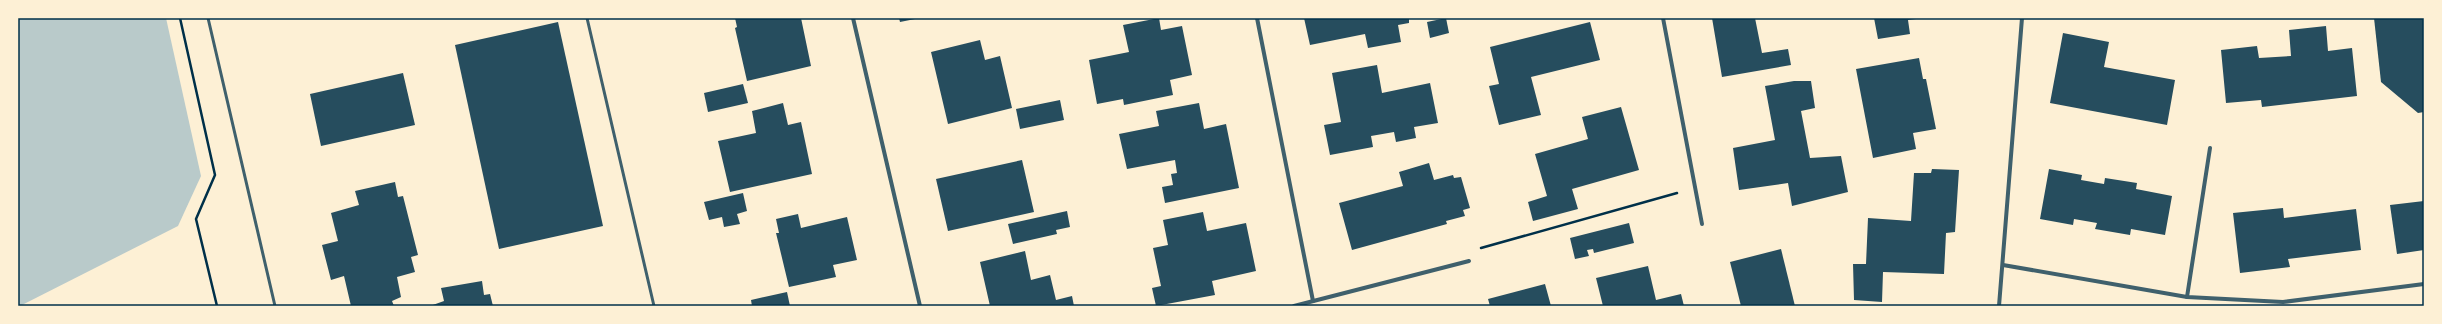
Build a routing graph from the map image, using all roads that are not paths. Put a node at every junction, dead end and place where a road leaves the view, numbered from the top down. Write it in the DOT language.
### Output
graph roads {
  1 [pos="208,18"];
  2 [pos="586,18"];
  3 [pos="853,18"];
  4 [pos="1257,18"];
  5 [pos="1663,18"];
  6 [pos="2022,18"];
  7 [pos="2210,148"];
  8 [pos="1702,224"];
  9 [pos="1469,261"];
  10 [pos="2003,265"];
  11 [pos="2424,284"];
  12 [pos="2187,297"];
  13 [pos="1313,301"];
  14 [pos="2283,304"];
  15 [pos="275,306"];
  16 [pos="654,306"];
  17 [pos="920,306"];
  18 [pos="1294,306"];
  19 [pos="2000,306"];
  1 -- 15 [label="lane"];
  2 -- 16 [label="lane"];
  3 -- 17 [label="street"];
  4 -- 13 [label="street"];
  5 -- 8 [label="street"];
  6 -- 10 [label="street"];
  7 -- 12 [label="street"];
  9 -- 13 [label="street"];
  10 -- 12 [label="street"];
  10 -- 19 [label="street"];
  11 -- 14 [label="street"];
  12 -- 14 [label="street"];
  13 -- 18 [label="street"];
}
